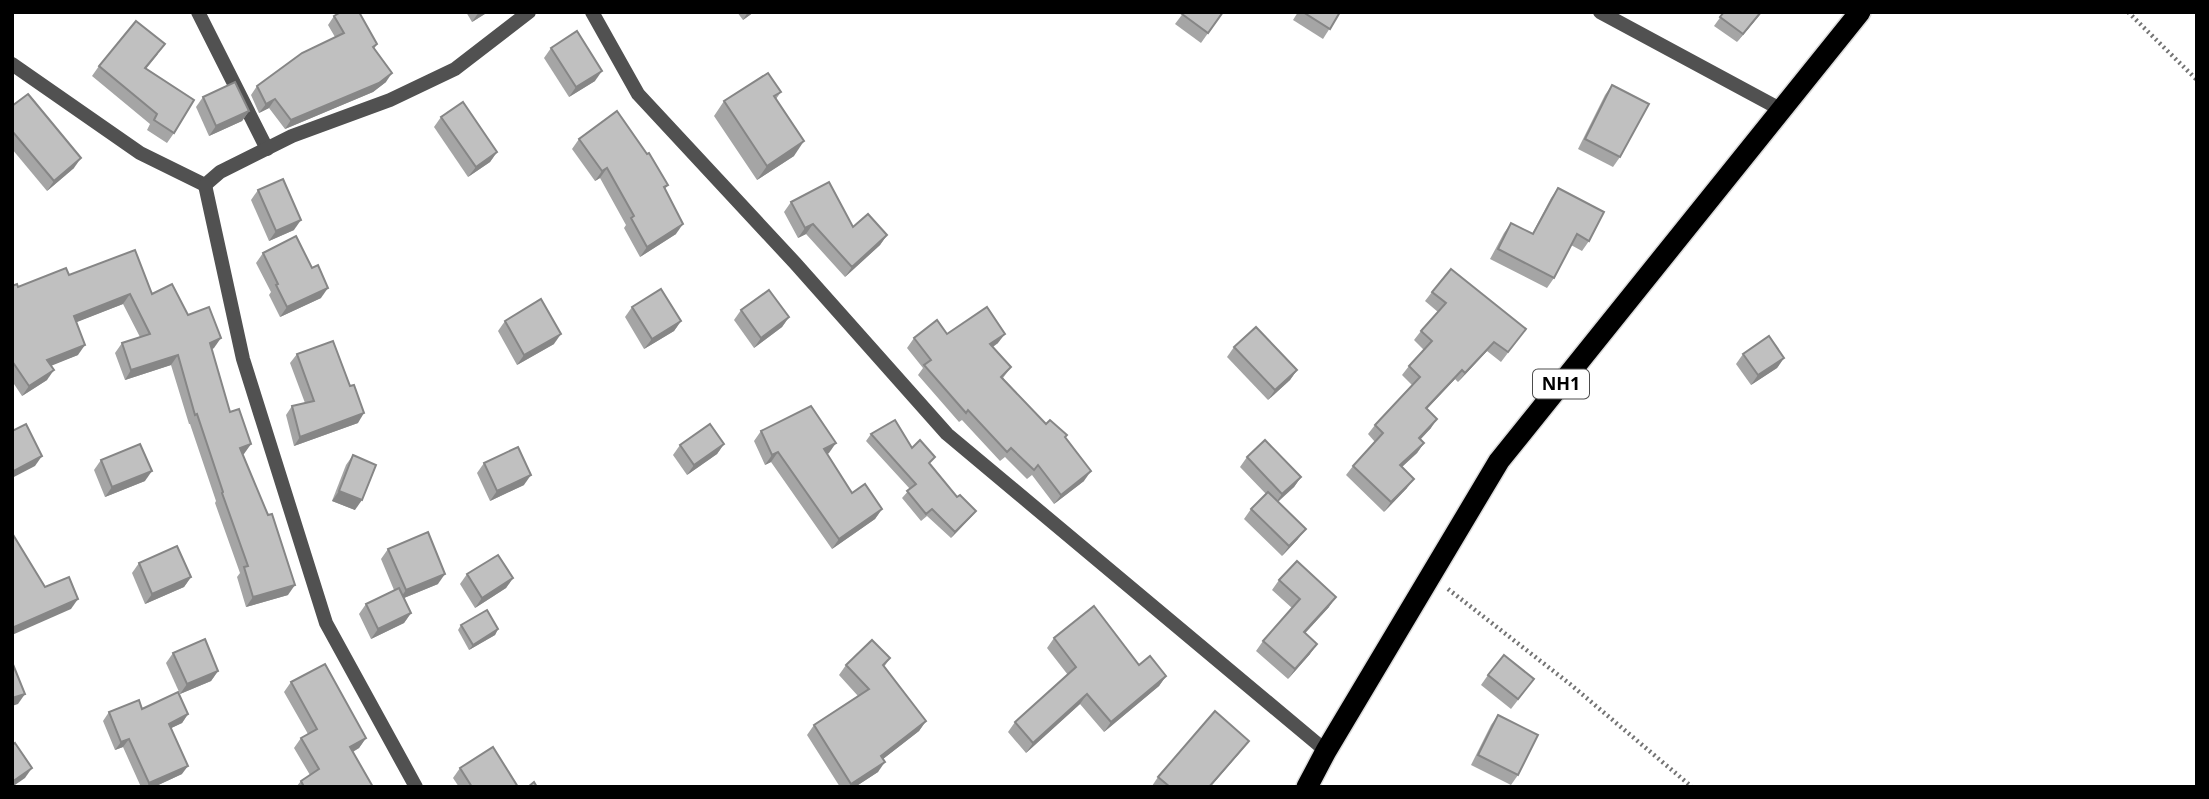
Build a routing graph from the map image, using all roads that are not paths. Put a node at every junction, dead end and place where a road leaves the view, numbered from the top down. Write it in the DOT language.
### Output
graph roads {
  1 [pos="198,12"];
  2 [pos="529,12"];
  3 [pos="593,12"];
  4 [pos="1600,12"];
  5 [pos="1860,12"];
  6 [pos="12,64"];
  7 [pos="1782,110"];
  8 [pos="267,149"];
  9 [pos="205,186"];
  10 [pos="1326,751"];
  11 [pos="416,787"];
  12 [pos="1307,787"];
  1 -- 8 [label="street"];
  2 -- 8 [label="street"];
  3 -- 10 [label="street"];
  4 -- 7 [label="street"];
  5 -- 7 [label="highway, NH1"];
  6 -- 9 [label="street"];
  7 -- 10 [label="highway, NH1"];
  8 -- 9 [label="street"];
  9 -- 11 [label="street"];
  10 -- 12 [label="highway, NH1"];
}
